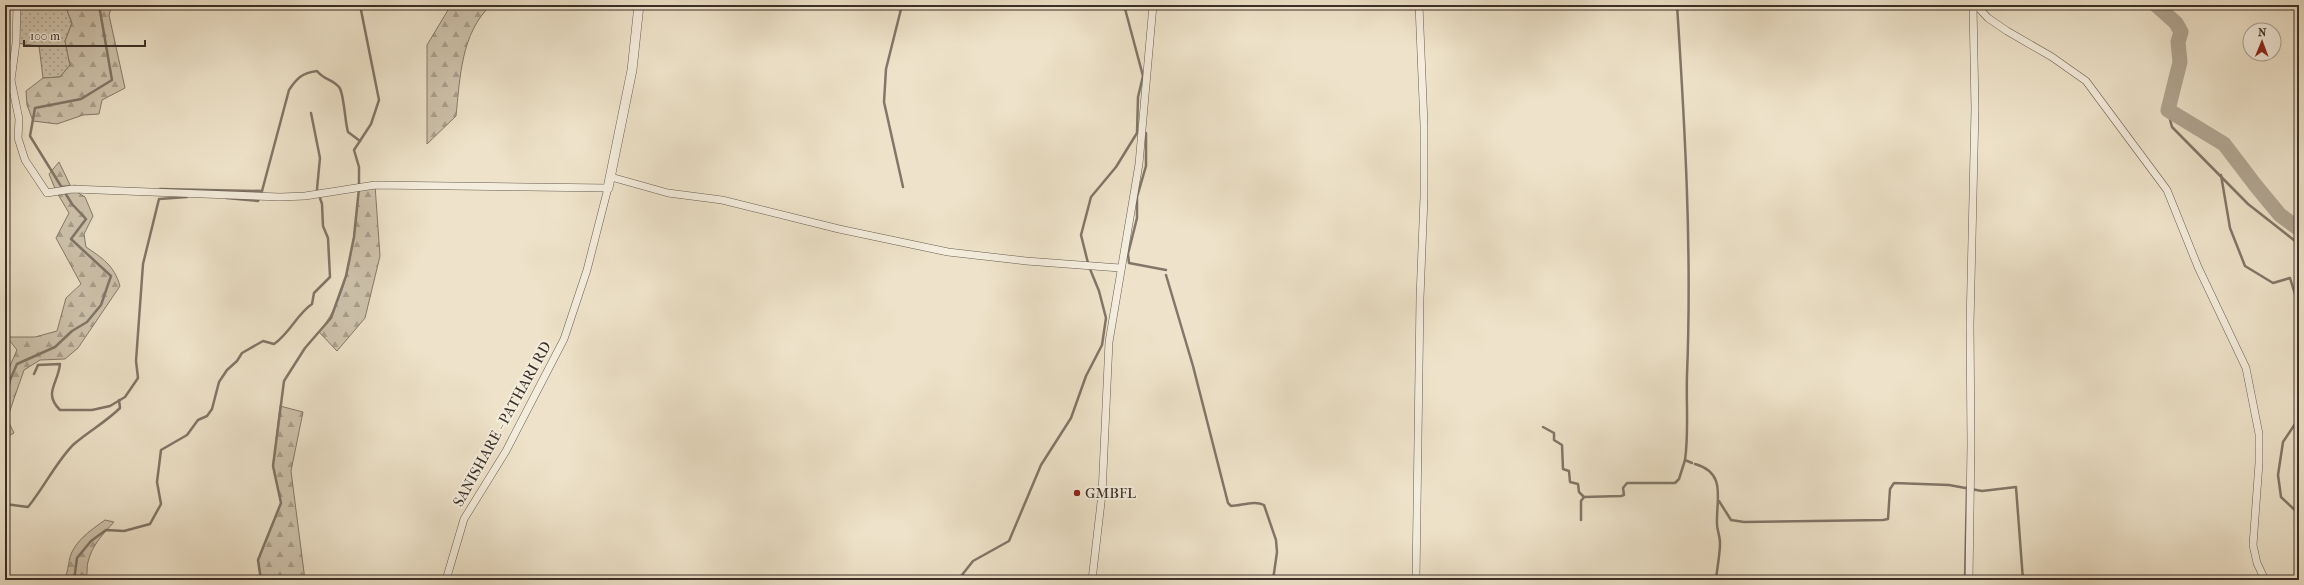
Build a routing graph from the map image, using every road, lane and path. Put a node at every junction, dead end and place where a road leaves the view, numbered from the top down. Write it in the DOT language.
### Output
graph roads {
  1 [pos="17,5"];
  2 [pos="639,5"];
  3 [pos="1153,5"];
  4 [pos="1419,5"];
  5 [pos="1975,5"];
  6 [pos="611,177"];
  7 [pos="608,188"];
  8 [pos="1120,268"];
  9 [pos="446,580"];
  10 [pos="1092,580"];
  11 [pos="1416,580"];
  12 [pos="1969,580"];
  13 [pos="2264,580"];
  1 -- 7 [label="street"];
  2 -- 6 [label="street"];
  3 -- 8 [label="street"];
  4 -- 11 [label="street"];
  5 -- 12 [label="street"];
  5 -- 13 [label="street"];
  6 -- 7 [label="street"];
  6 -- 8 [label="street"];
  7 -- 9 [label="street, SANISHARE - PATHARI RD"];
  8 -- 10 [label="street"];
}
